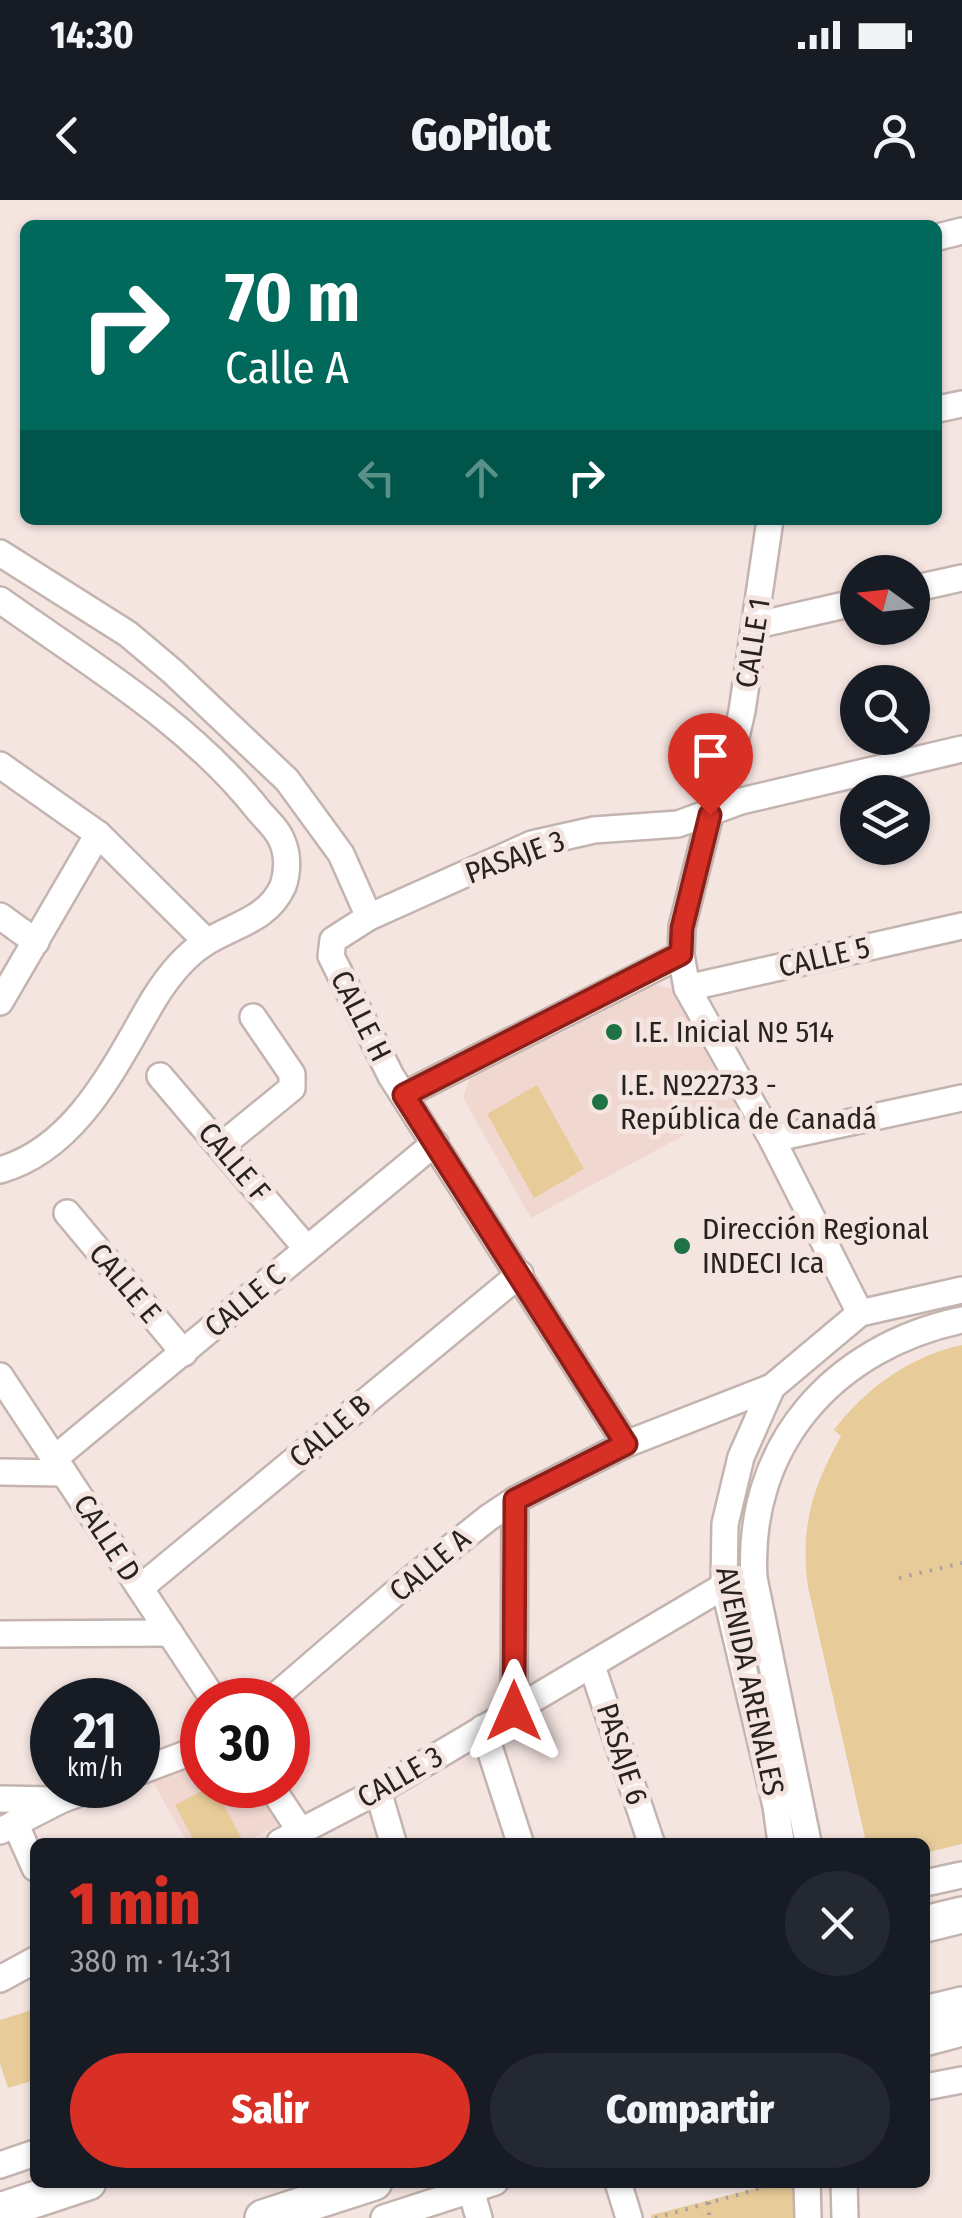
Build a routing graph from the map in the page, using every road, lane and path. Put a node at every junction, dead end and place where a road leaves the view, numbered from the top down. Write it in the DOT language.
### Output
graph roads {
  1 [pos="769,525"];
  2 [pos="0,553"];
  3 [pos="962,578"];
  4 [pos="930,586"];
  5 [pos="0,600"];
  6 [pos="840,606"];
  7 [pos="757,625"];
  8 [pos="962,749"];
  9 [pos="0,765"];
  10 [pos="710,815"];
  11 [pos="98,834"];
  12 [pos="0,916"];
  13 [pos="369,917"];
  14 [pos="962,926"];
  15 [pos="333,940"];
  16 [pos="36,942"];
  17 [pos="206,942"];
  18 [pos="681,954"];
  19 [pos="686,988"];
  20 [pos="0,1002"];
  21 [pos="253,1017"];
  22 [pos="160,1076"];
  23 [pos="404,1095"];
  24 [pos="962,1098"];
  25 [pos="772,1140"];
  26 [pos="435,1144"];
  27 [pos="221,1146"];
  28 [pos="0,1170"];
  29 [pos="67,1213"];
  30 [pos="307,1249"];
  31 [pos="520,1274"];
  32 [pos="962,1290"];
  33 [pos="860,1313"];
  34 [pos="962,1320"];
  35 [pos="184,1353"];
  36 [pos="0,1376"];
  37 [pos="772,1387"];
  38 [pos="626,1444"];
  39 [pos="59,1466"];
  40 [pos="0,1472"];
  41 [pos="515,1500"];
  42 [pos="962,1564"];
  43 [pos="899,1578"];
  44 [pos="724,1586"];
  45 [pos="140,1588"];
  46 [pos="170,1633"];
  47 [pos="0,1634"];
  48 [pos="592,1666"];
  49 [pos="200,1678"];
  50 [pos="297,1678"];
  51 [pos="514,1711"];
  52 [pos="483,1728"];
  53 [pos="378,1791"];
  54 [pos="0,1798"];
  55 [pos="30,1799"];
  56 [pos="45,1808"];
  57 [pos="279,1808"];
  58 [pos="8,1827"];
  59 [pos="291,1837"];
  60 [pos="391,1838"];
  61 [pos="519,1838"];
  62 [pos="650,1838"];
  63 [pos="780,1838"];
  64 [pos="807,1838"];
  65 [pos="30,1860"];
  66 [pos="962,1875"];
  67 [pos="930,1882"];
  68 [pos="962,1916"];
  69 [pos="930,1923"];
  70 [pos="30,1963"];
  71 [pos="0,1979"];
  72 [pos="962,2005"];
  73 [pos="930,2013"];
  74 [pos="962,2033"];
  75 [pos="930,2043"];
  76 [pos="962,2080"];
  77 [pos="930,2086"];
  78 [pos="30,2155"];
  79 [pos="0,2165"];
  80 [pos="69,2188"];
  81 [pos="356,2188"];
  82 [pos="477,2188"];
  83 [pos="483,2188"];
  84 [pos="620,2188"];
  85 [pos="761,2188"];
  86 [pos="808,2188"];
  87 [pos="847,2188"];
  88 [pos="709,2202"];
  89 [pos="0,2210"];
  90 [pos="263,2218"];
  91 [pos="384,2218"];
  92 [pos="479,2218"];
  93 [pos="630,2218"];
  94 [pos="654,2218"];
  95 [pos="710,2218"];
  96 [pos="808,2218"];
  97 [pos="845,2218"];
  1 -- 7 [label="street, CALLE 1"];
  2 -- 13 [label="street"];
  3 -- 4 [label="street"];
  5 -- 17 [label="street"];
  6 -- 7 [label="street"];
  7 -- 10 [label="street, CALLE 1"];
  8 -- 10 [label="street, PASAJE 3"];
  9 -- 11 [label="street"];
  10 -- 13 [label="street, PASAJE 3"];
  10 -- 18 [label="street, CALLE 1"];
  11 -- 16 [label="street"];
  11 -- 17 [label="street"];
  12 -- 16 [label="street"];
  13 -- 15 [label="street, PASAJE 3"];
  14 -- 19 [label="street, CALLE 5"];
  15 -- 23 [label="street, CALLE H"];
  16 -- 20 [label="street"];
  17 -- 28 [label="street"];
  18 -- 19 [label="street, CALLE 1"];
  18 -- 23 [label="street"];
  19 -- 25 [label="street, CALLE 1"];
  21 -- 27 [label="street"];
  22 -- 27 [label="street, CALLE F"];
  23 -- 26 [label="street, CALLE H"];
  24 -- 25 [label="street"];
  25 -- 33 [label="street, CALLE 1"];
  26 -- 30 [label="street, CALLE C"];
  26 -- 31 [label="street, CALLE H"];
  27 -- 30 [label="street, CALLE F"];
  29 -- 35 [label="street, CALLE E"];
  30 -- 35 [label="street, CALLE C"];
  31 -- 38 [label="street, CALLE H"];
  31 -- 45 [label="street, CALLE B"];
  32 -- 33 [label="street, AVENIDA ARENALES"];
  33 -- 37 [label="street, AVENIDA ARENALES"];
  34 -- 64 [label="street, AVENIDA ARENALES"];
  35 -- 39 [label="street, CALLE C"];
  36 -- 39 [label="street, CALLE D"];
  37 -- 38 [label="street, CALLE A"];
  37 -- 44 [label="street, AVENIDA ARENALES"];
  38 -- 41 [label="street, CALLE A"];
  39 -- 40 [label="street"];
  39 -- 45 [label="street, CALLE D"];
  41 -- 50 [label="street, CALLE A"];
  41 -- 51 [label="street"];
  42 -- 43 [label="path"];
  44 -- 48 [label="street, CALLE 3"];
  44 -- 63 [label="street, AVENIDA ARENALES"];
  45 -- 46 [label="street, CALLE D"];
  46 -- 47 [label="street"];
  46 -- 49 [label="street, CALLE D"];
  48 -- 51 [label="street, CALLE 3"];
  48 -- 62 [label="street, PASAJE 6"];
  51 -- 52 [label="street, CALLE 3"];
  52 -- 53 [label="street, CALLE 3"];
  52 -- 61 [label="street"];
  53 -- 59 [label="street, CALLE 3"];
  53 -- 60 [label="street"];
  54 -- 55 [label="street"];
  56 -- 58 [label="street"];
  57 -- 59 [label="street"];
  58 -- 65 [label="street"];
  66 -- 67 [label="street"];
  68 -- 69 [label="highway"];
  70 -- 71 [label="street"];
  72 -- 73 [label="highway"];
  74 -- 75 [label="street"];
  76 -- 77 [label="street"];
  78 -- 79 [label="street"];
  80 -- 89 [label="highway"];
  81 -- 90 [label="highway"];
  82 -- 91 [label="street"];
  83 -- 92 [label="street"];
  84 -- 93 [label="street"];
  85 -- 88 [label="path"];
  86 -- 96 [label="street"];
  87 -- 97 [label="street"];
  88 -- 94 [label="path"];
  88 -- 95 [label="path"];
}
